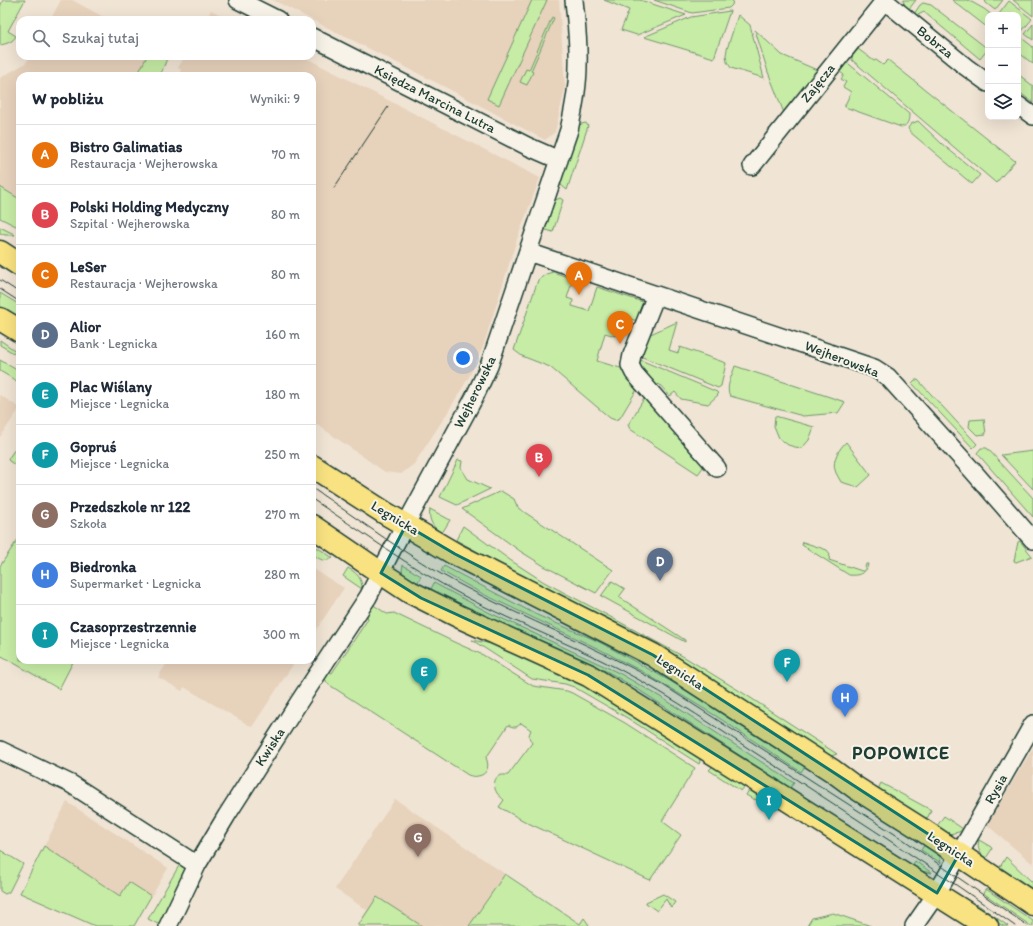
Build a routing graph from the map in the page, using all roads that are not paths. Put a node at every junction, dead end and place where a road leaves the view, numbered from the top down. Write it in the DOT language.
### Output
graph roads {
  1 [pos="238,0"];
  2 [pos="574,0"];
  3 [pos="884,0"];
  4 [pos="270,16"];
  5 [pos="316,39"];
  6 [pos="985,81"];
  7 [pos="1021,107"];
  8 [pos="1033,116"];
  9 [pos="559,160"];
  10 [pos="752,166"];
  11 [pos="0,252"];
  12 [pos="528,252"];
  13 [pos="16,262"];
  14 [pos="656,294"];
  15 [pos="0,319"];
  16 [pos="16,329"];
  17 [pos="717,468"];
  18 [pos="316,469"];
  19 [pos="406,525"];
  20 [pos="316,529"];
  21 [pos="1033,540"];
  22 [pos="381,573"];
  23 [pos="1033,724"];
  24 [pos="0,750"];
  25 [pos="960,854"];
  26 [pos="197,865"];
  27 [pos="936,893"];
  28 [pos="1033,904"];
  29 [pos="168,926"];
  30 [pos="914,926"];
  31 [pos="987,926"];
  1 -- 4 [label="street"];
  2 -- 9 [label="street, Wejherowska"];
  3 -- 6 [label="street, Bobrza"];
  3 -- 10 [label="street, Zajęcza"];
  5 -- 9 [label="street, Księdza Marcina Lutra"];
  7 -- 8 [label="street"];
  9 -- 12 [label="street, Wejherowska"];
  11 -- 13 [label="main road"];
  12 -- 14 [label="street, Wejherowska"];
  12 -- 19 [label="street, Wejherowska"];
  14 -- 17 [label="street"];
  14 -- 21 [label="street, Wejherowska"];
  15 -- 16 [label="main road"];
  18 -- 19 [label="main road, Legnicka"];
  19 -- 22 [label="street, Wejherowska"];
  19 -- 25 [label="main road, Legnicka"];
  20 -- 22 [label="main road"];
  22 -- 26 [label="street, Kwiska"];
  22 -- 27 [label="main road"];
  23 -- 25 [label="street, Rysia"];
  24 -- 26 [label="street"];
  25 -- 27 [label="street, Rysia"];
  25 -- 28 [label="main road, Legnicka"];
  26 -- 29 [label="street, Kwiska"];
  27 -- 30 [label="street, Rysia"];
  27 -- 31 [label="main road"];
}
